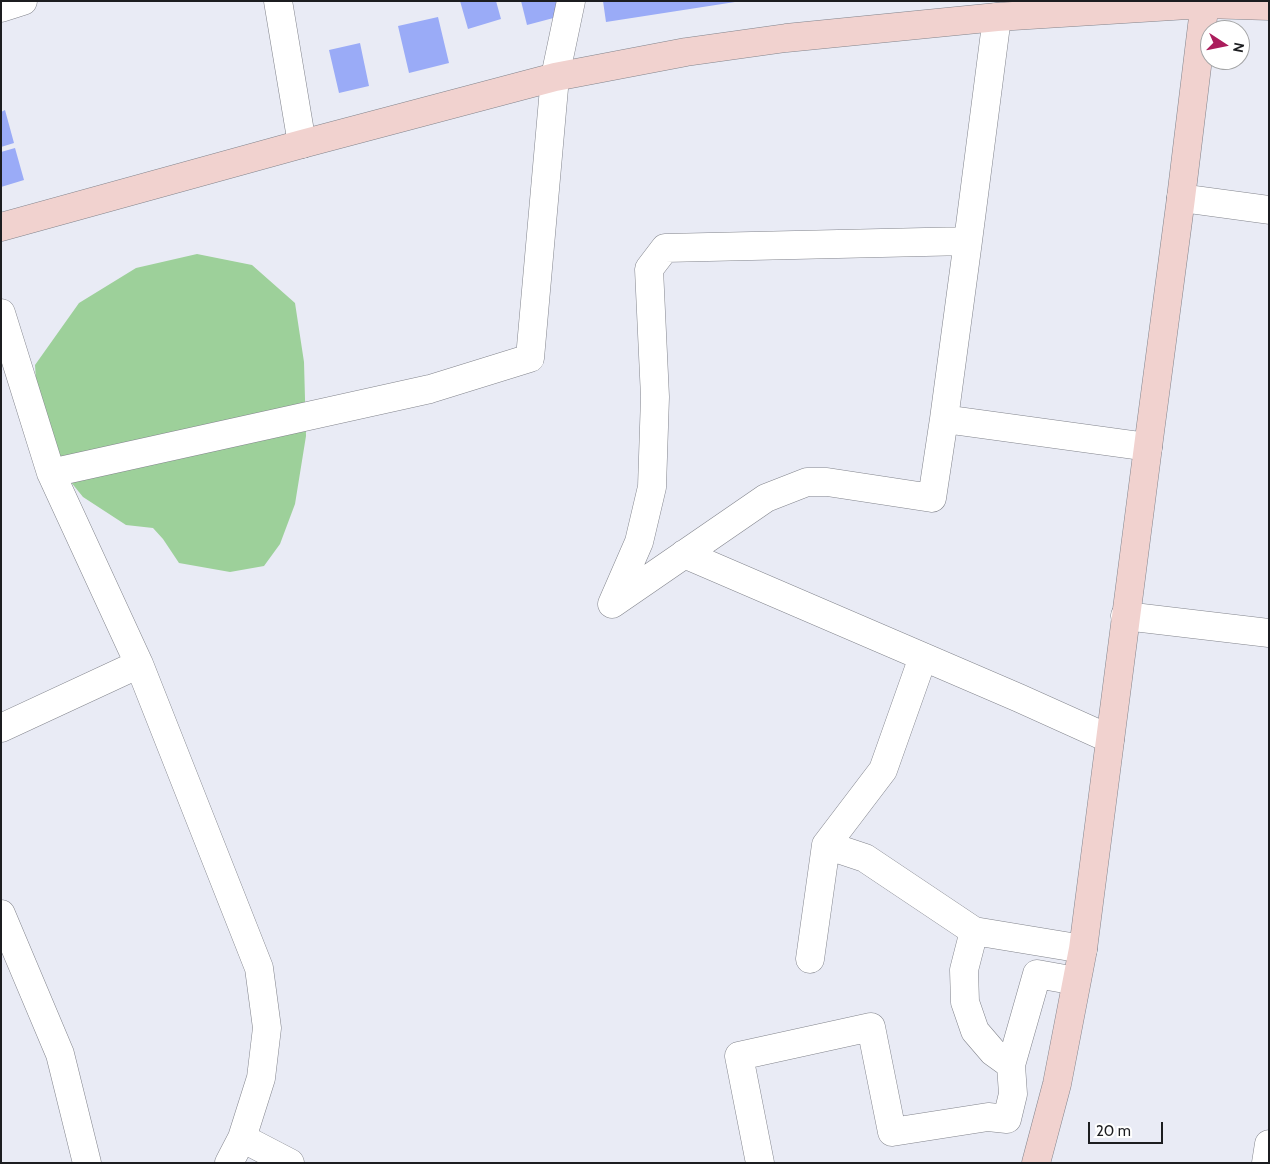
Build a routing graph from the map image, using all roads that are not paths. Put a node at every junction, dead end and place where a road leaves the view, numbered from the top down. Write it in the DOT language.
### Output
graph roads {
  1 [pos="23,1"];
  2 [pos="278,1"];
  3 [pos="571,1"];
  4 [pos="1204,3"];
  5 [pos="1269,6"];
  6 [pos="1,8"];
  7 [pos="997,17"];
  8 [pos="556,77"];
  9 [pos="302,144"];
  10 [pos="1182,198"];
  11 [pos="1269,210"];
  12 [pos="1,228"];
  13 [pos="968,241"];
  14 [pos="1,313"];
  15 [pos="944,419"];
  16 [pos="1148,447"];
  17 [pos="51,473"];
  18 [pos="684,554"];
  19 [pos="1126,616"];
  20 [pos="1269,633"];
  21 [pos="923,657"];
  22 [pos="139,664"];
  23 [pos="1,728"];
  24 [pos="1110,739"];
  25 [pos="826,845"];
  26 [pos="1,914"];
  27 [pos="974,931"];
  28 [pos="1083,949"];
  29 [pos="810,959"];
  30 [pos="1076,981"];
  31 [pos="1011,1065"];
  32 [pos="242,1138"];
  33 [pos="1269,1144"];
  34 [pos="87,1163"];
  35 [pos="229,1163"];
  36 [pos="290,1163"];
  37 [pos="760,1163"];
  38 [pos="1036,1163"];
  39 [pos="1266,1163"];
  1 -- 6 [label="street"];
  2 -- 9 [label="street"];
  3 -- 8 [label="street"];
  4 -- 5 [label="street"];
  4 -- 7 [label="street"];
  4 -- 10 [label="street"];
  7 -- 8 [label="street"];
  7 -- 13 [label="street"];
  8 -- 9 [label="street"];
  8 -- 17 [label="street"];
  9 -- 12 [label="street"];
  10 -- 11 [label="street"];
  10 -- 16 [label="street"];
  13 -- 15 [label="street"];
  13 -- 18 [label="street"];
  14 -- 17 [label="street"];
  15 -- 16 [label="street"];
  15 -- 18 [label="street"];
  16 -- 19 [label="street"];
  17 -- 22 [label="street"];
  18 -- 21 [label="street"];
  19 -- 20 [label="street"];
  19 -- 24 [label="street"];
  21 -- 24 [label="street"];
  21 -- 25 [label="street"];
  22 -- 23 [label="street"];
  22 -- 32 [label="street"];
  24 -- 28 [label="street"];
  25 -- 27 [label="street"];
  25 -- 29 [label="street"];
  26 -- 34 [label="street"];
  27 -- 28 [label="street"];
  27 -- 31 [label="street"];
  28 -- 30 [label="street"];
  30 -- 31 [label="street"];
  30 -- 38 [label="street"];
  31 -- 37 [label="street"];
  32 -- 35 [label="street"];
  32 -- 36 [label="street"];
  33 -- 39 [label="street"];
}
